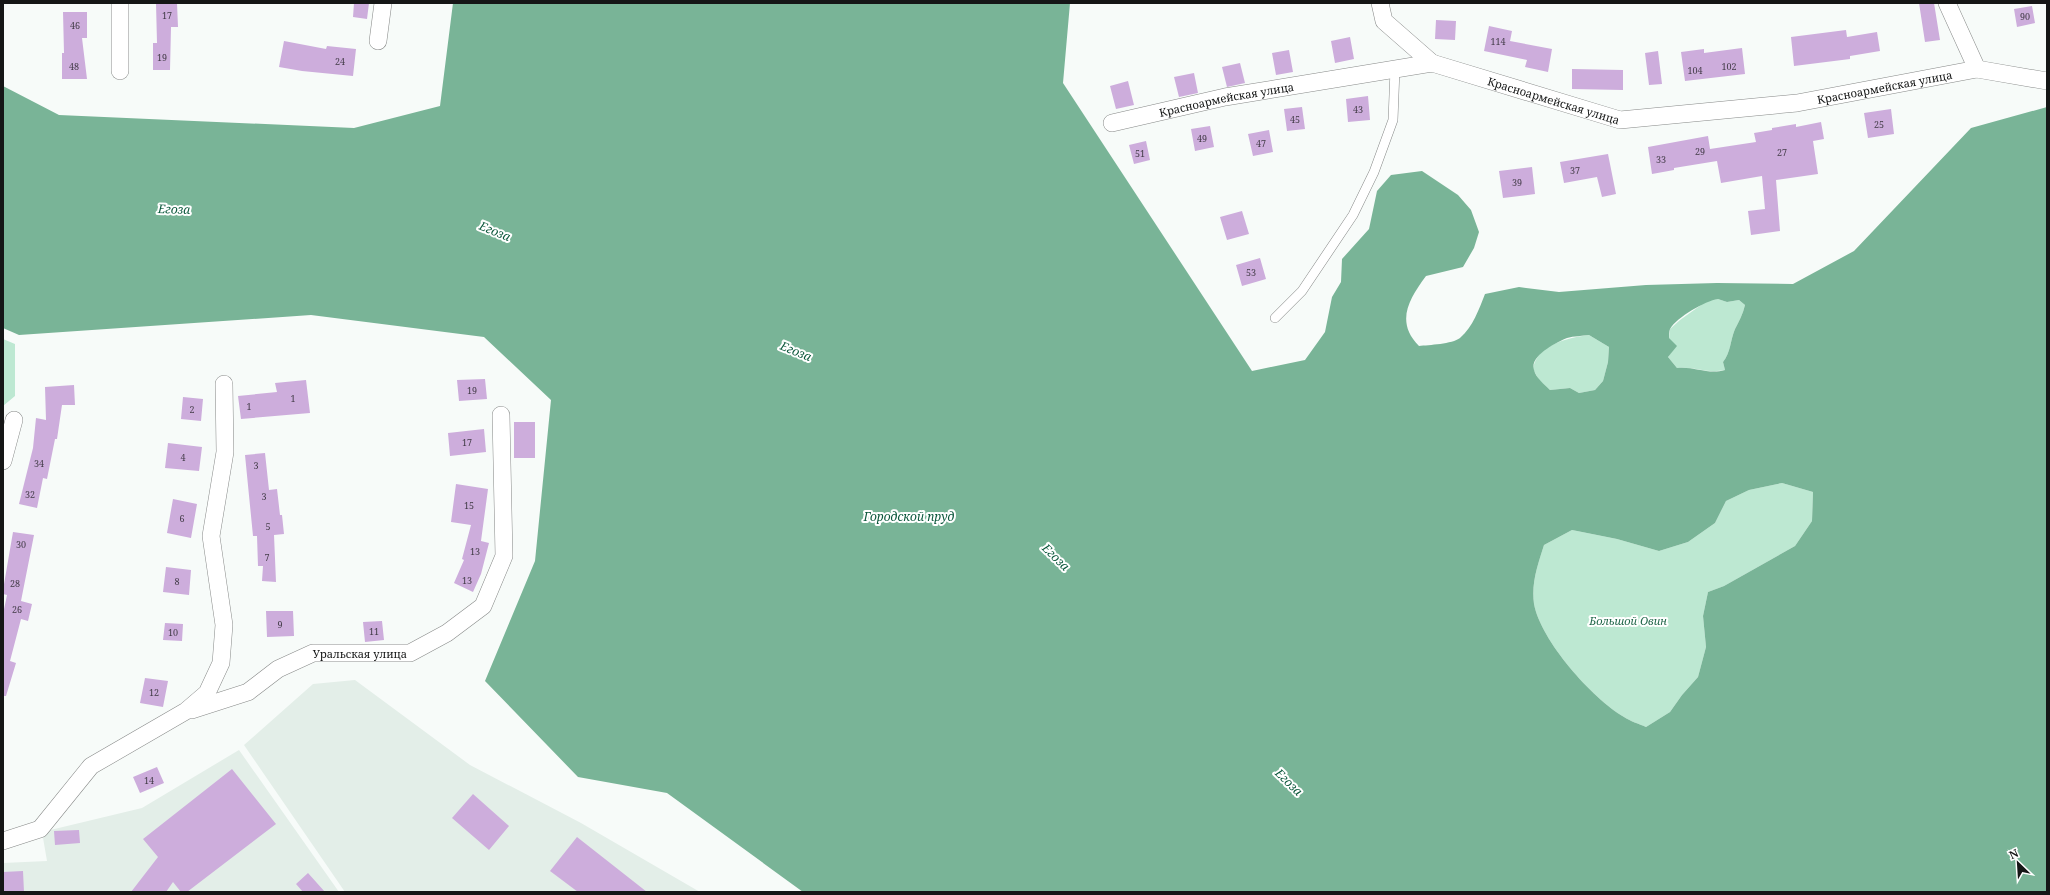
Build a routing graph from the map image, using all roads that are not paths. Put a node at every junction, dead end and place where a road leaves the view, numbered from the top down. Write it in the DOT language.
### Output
graph roads {
  1 [pos="120,3"];
  2 [pos="383,3"];
  3 [pos="1380,3"];
  4 [pos="1947,3"];
  5 [pos="378,41"];
  6 [pos="1432,63"];
  7 [pos="1395,69"];
  8 [pos="1977,69"];
  9 [pos="120,71"];
  10 [pos="2047,82"];
  11 [pos="1112,123"];
  12 [pos="1275,318"];
  13 [pos="224,384"];
  14 [pos="501,415"];
  15 [pos="14,420"];
  16 [pos="3,461"];
  17 [pos="186,711"];
  18 [pos="3,841"];
  1 -- 9 [label="street"];
  2 -- 5 [label="street"];
  3 -- 6 [label="street"];
  4 -- 8 [label="street"];
  6 -- 7 [label="street, Красноармейская улица"];
  6 -- 8 [label="street, Красноармейская улица"];
  7 -- 11 [label="street, Красноармейская улица"];
  7 -- 12 [label="lane"];
  8 -- 10 [label="street, Красноармейская улица"];
  13 -- 17 [label="street, Уральская улица"];
  14 -- 17 [label="street, Уральская улица"];
  15 -- 16 [label="street"];
  17 -- 18 [label="street, Уральская улица"];
}
